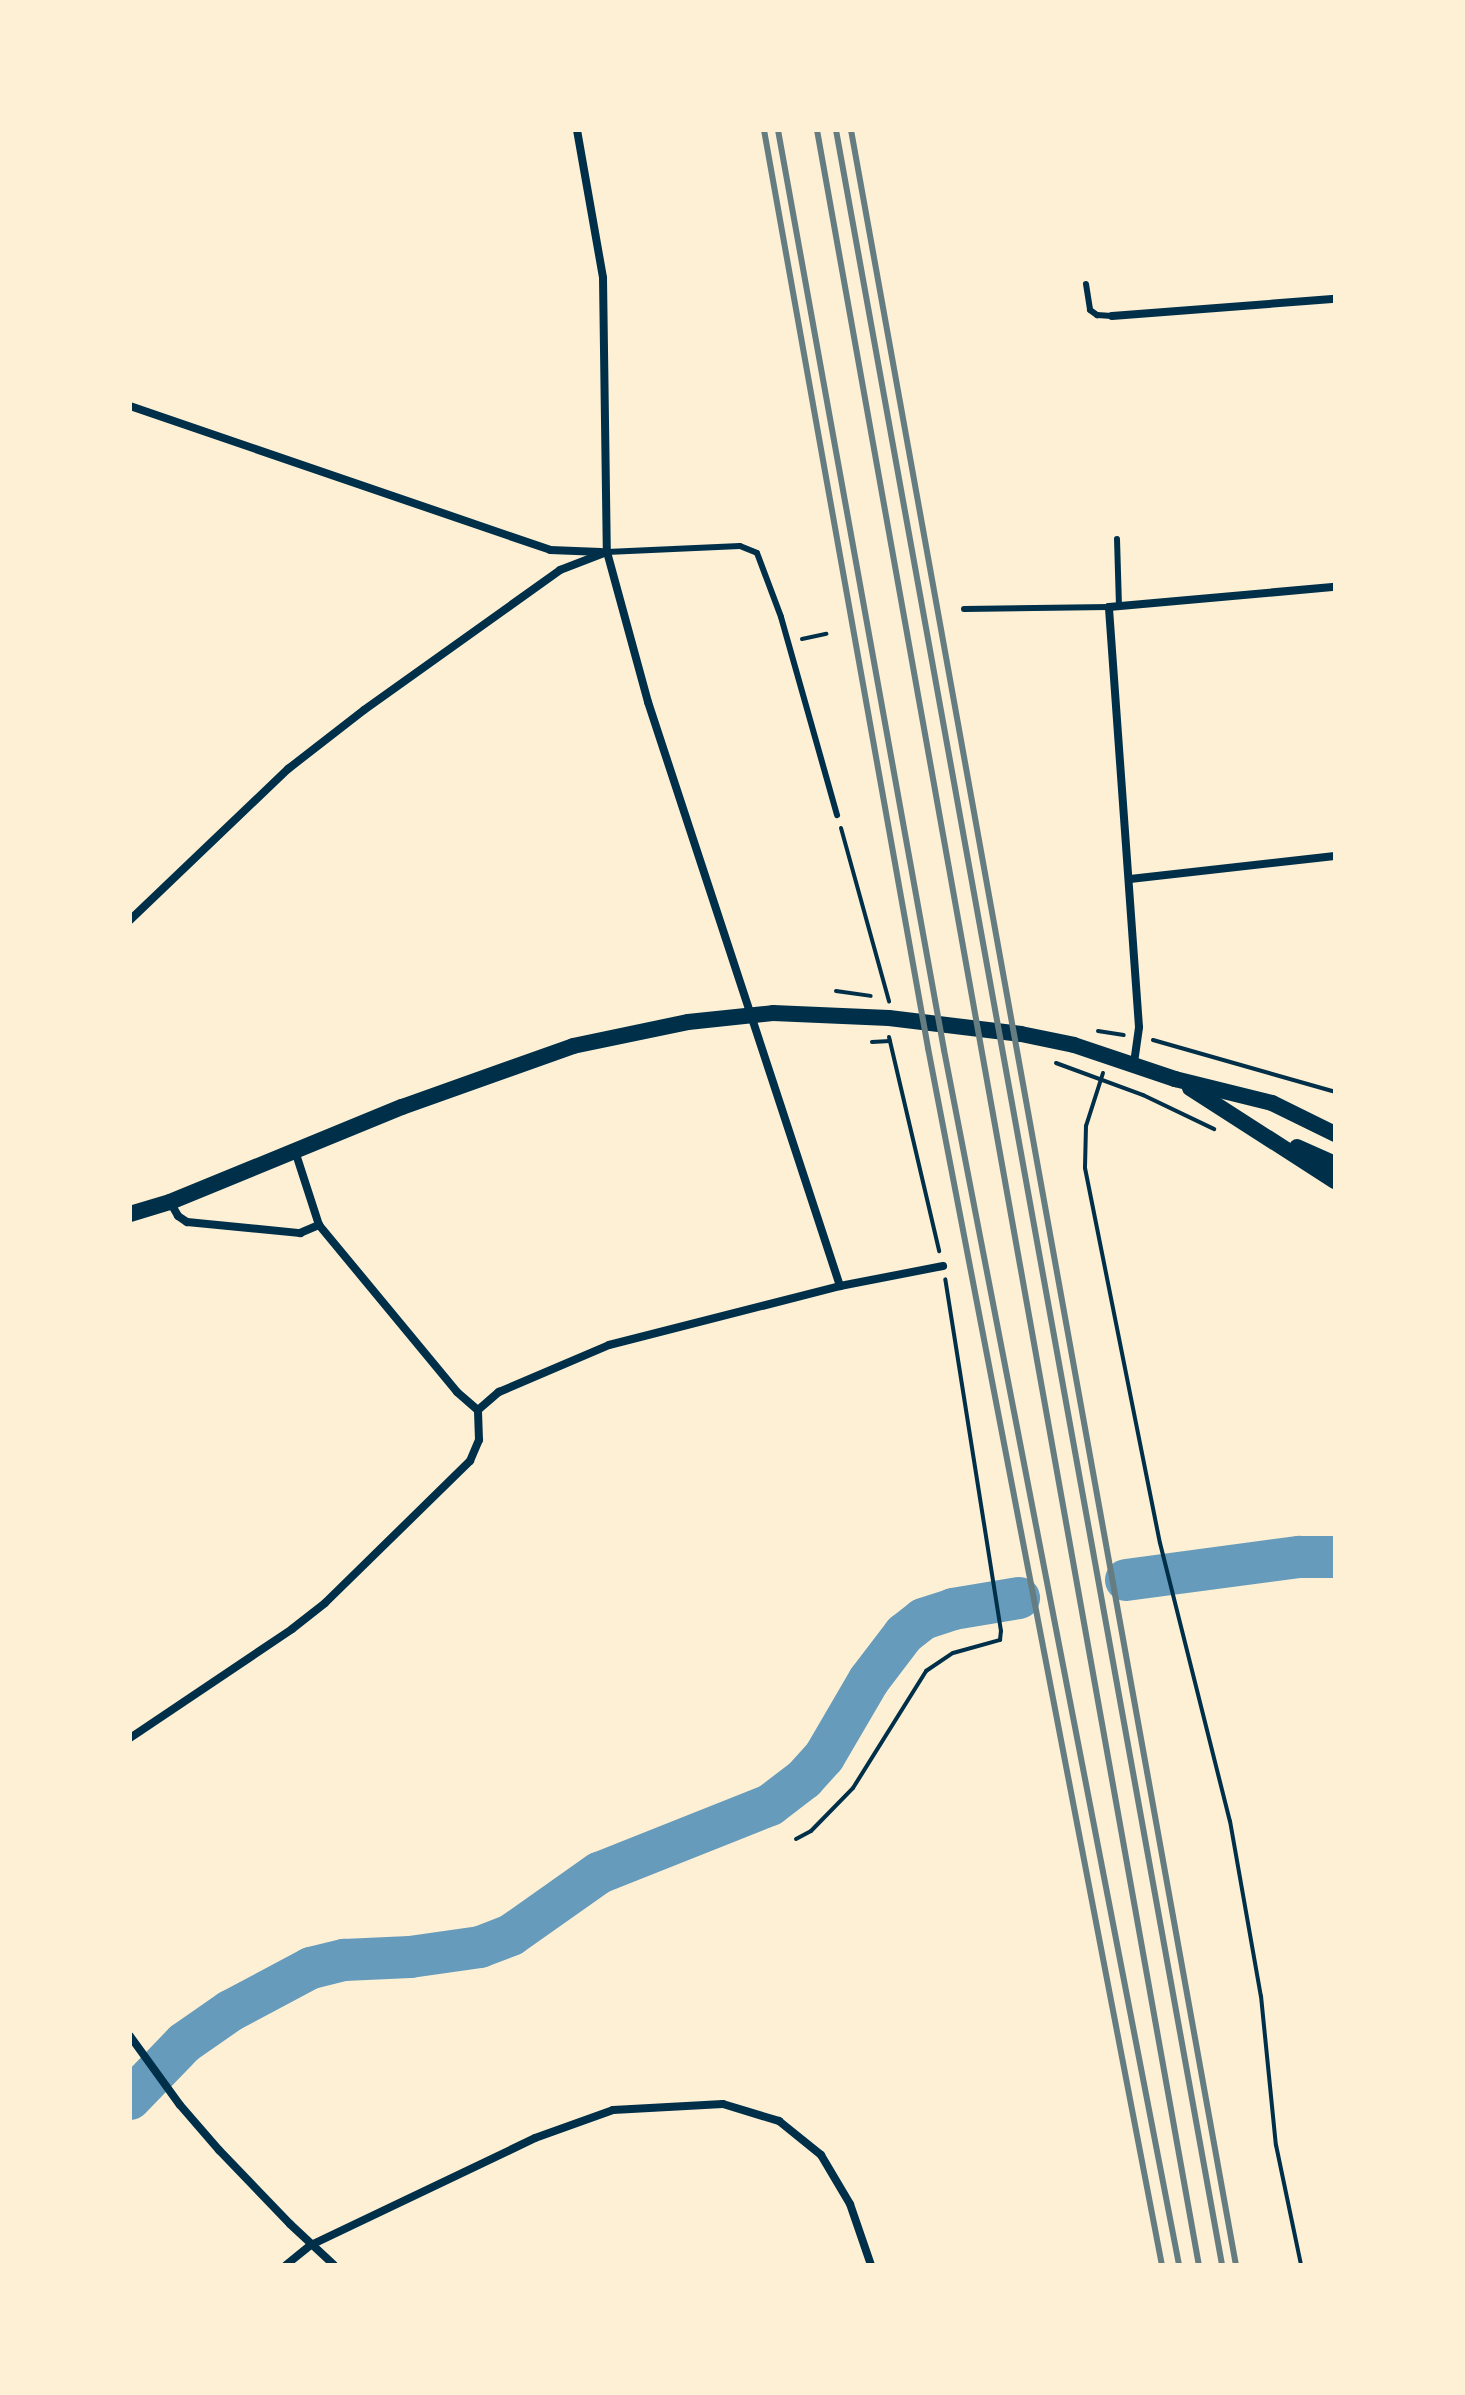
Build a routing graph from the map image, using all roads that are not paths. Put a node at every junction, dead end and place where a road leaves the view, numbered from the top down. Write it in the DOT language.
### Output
graph roads {
  1 [pos="577,130"];
  2 [pos="1086,284"];
  3 [pos="1335,299"];
  4 [pos="1112,316"];
  5 [pos="130,406"];
  6 [pos="1117,539"];
  7 [pos="607,552"];
  8 [pos="1335,587"];
  9 [pos="1109,607"];
  10 [pos="1119,607"];
  11 [pos="964,609"];
  12 [pos="837,815"];
  13 [pos="1335,856"];
  14 [pos="1130,879"];
  15 [pos="130,920"];
  16 [pos="751,1015"];
  17 [pos="1134,1063"];
  18 [pos="1175,1079"];
  19 [pos="1259,1129"];
  20 [pos="1334,1133"];
  21 [pos="294,1149"];
  22 [pos="1335,1164"];
  23 [pos="1335,1181"];
  24 [pos="170,1202"];
  25 [pos="130,1214"];
  26 [pos="319,1225"];
  27 [pos="943,1266"];
  28 [pos="840,1286"];
  29 [pos="478,1410"];
  30 [pos="130,1738"];
  31 [pos="130,2036"];
  32 [pos="311,2245"];
  33 [pos="286,2265"];
  34 [pos="334,2265"];
  35 [pos="871,2265"];
  1 -- 7 [label="street"];
  2 -- 4 [label="lane"];
  3 -- 4 [label="street"];
  5 -- 7 [label="street"];
  6 -- 10 [label="lane"];
  7 -- 12 [label="lane"];
  7 -- 15 [label="street"];
  7 -- 16 [label="street"];
  8 -- 10 [label="street"];
  9 -- 10 [label="street"];
  9 -- 11 [label="lane"];
  9 -- 14 [label="street"];
  13 -- 14 [label="street"];
  14 -- 17 [label="street"];
  16 -- 17 [label="main road"];
  16 -- 21 [label="main road"];
  16 -- 28 [label="street"];
  17 -- 18 [label="main road"];
  18 -- 19 [label="main road"];
  18 -- 20 [label="main road"];
  19 -- 22 [label="main road"];
  19 -- 23 [label="main road"];
  21 -- 24 [label="main road"];
  21 -- 26 [label="street"];
  24 -- 25 [label="main road"];
  24 -- 26 [label="street"];
  26 -- 29 [label="street"];
  27 -- 28 [label="street"];
  28 -- 29 [label="street"];
  29 -- 30 [label="street"];
  31 -- 32 [label="street"];
  32 -- 33 [label="street"];
  32 -- 34 [label="street"];
  32 -- 35 [label="street"];
}
